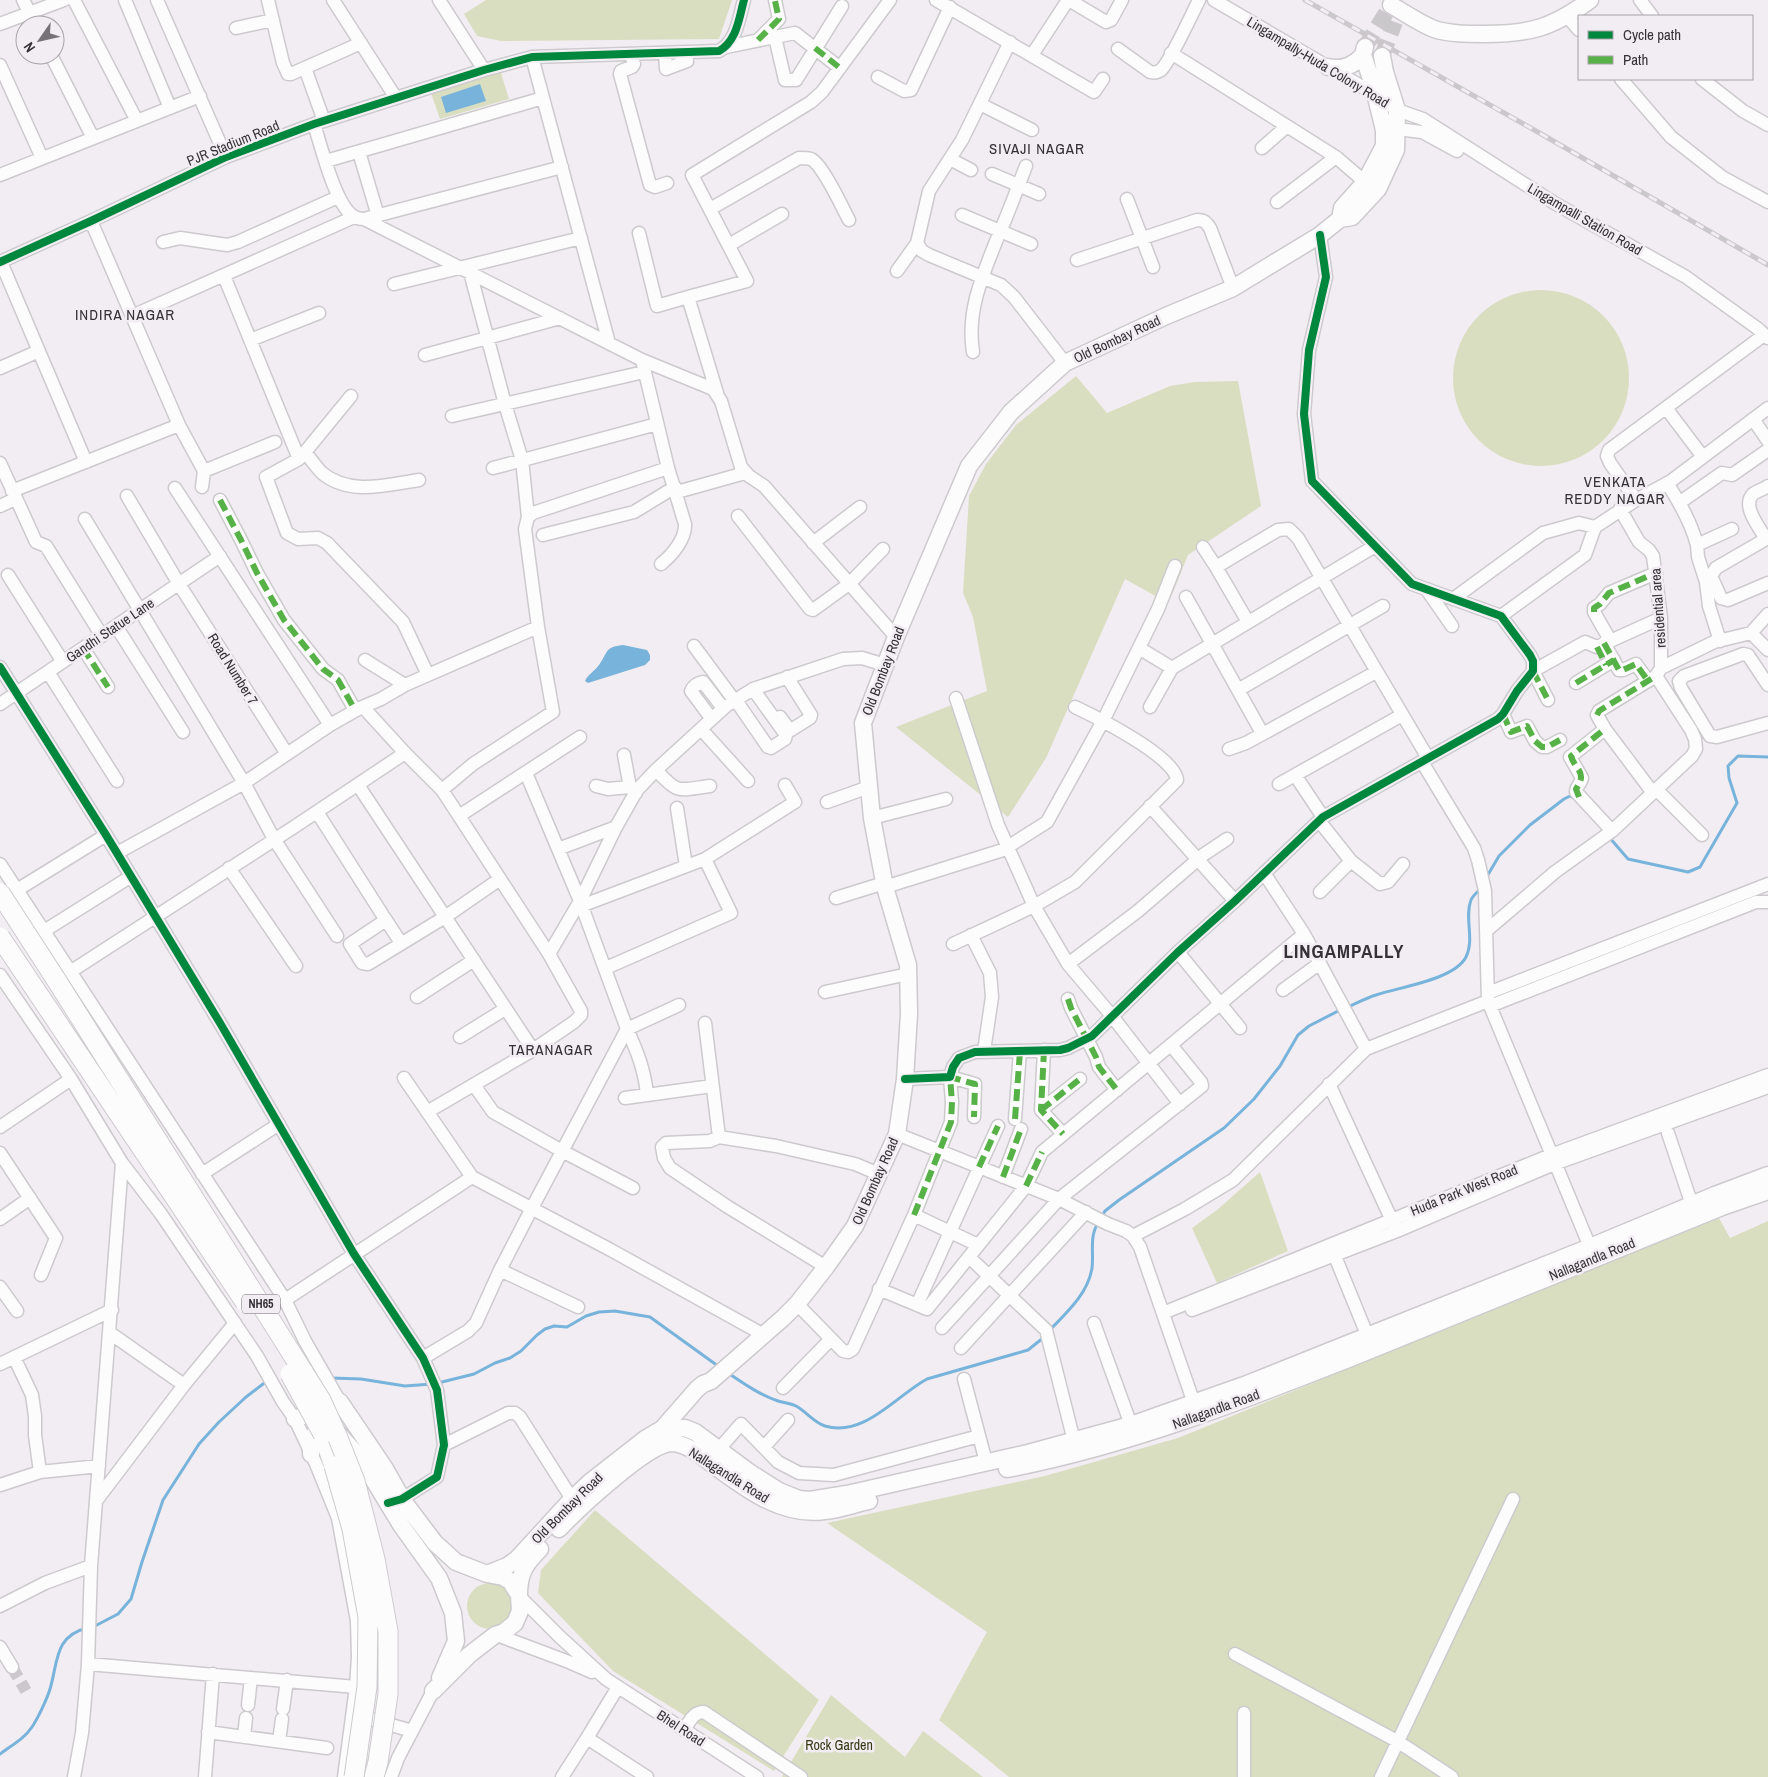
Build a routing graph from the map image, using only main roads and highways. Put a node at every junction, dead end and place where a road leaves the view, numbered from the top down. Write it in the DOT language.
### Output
graph roads {
  1 [pos="1578,0"];
  2 [pos="1590,0"];
  3 [pos="1394,7"];
  4 [pos="1382,56"];
  5 [pos="1328,67"];
  6 [pos="1371,186"];
  7 [pos="9,892"];
  8 [pos="0,937"];
  9 [pos="1768,1175"];
  10 [pos="1768,1191"];
  11 [pos="1196,1410"];
  12 [pos="295,1419"];
  13 [pos="670,1429"];
  14 [pos="366,1440"];
  15 [pos="651,1444"];
  16 [pos="311,1454"];
  17 [pos="367,1468"];
  18 [pos="395,1501"];
  19 [pos="824,1505"];
  20 [pos="487,1574"];
  21 [pos="520,1596"];
  22 [pos="354,1777"];
  23 [pos="374,1777"];
  1 -- 3 [label="main road"];
  2 -- 3 [label="main road"];
  4 -- 6 [label="main road, Old Bombay Road"];
  5 -- 6 [label="main road, Old Bombay Road"];
  6 -- 13 [label="main road, Old Bombay Road"];
  7 -- 23 [label="highway, NH65, bridge"];
  8 -- 22 [label="highway, NH65, bridge"];
  9 -- 11 [label="main road, Nallagandla Road"];
  10 -- 11 [label="main road, Nallagandla Road"];
  11 -- 19 [label="main road, Nallagandla Road"];
  11 -- 19 [label="main road, Nallagandla Road"];
  12 -- 14 [label="main road"];
  13 -- 15 [label="main road"];
  13 -- 19 [label="main road, Nallagandla Road"];
  14 -- 17 [label="main road"];
  14 -- 18 [label="main road"];
  15 -- 19 [label="main road, Nallagandla Road"];
  15 -- 20 [label="main road, Old Bombay Road"];
  15 -- 21 [label="main road, Old Bombay Road"];
  16 -- 17 [label="main road"];
  17 -- 18 [label="main road"];
  18 -- 20 [label="main road"];
  18 -- 21 [label="main road, Old Bombay Road"];
  20 -- 21 [label="main road"];
}
